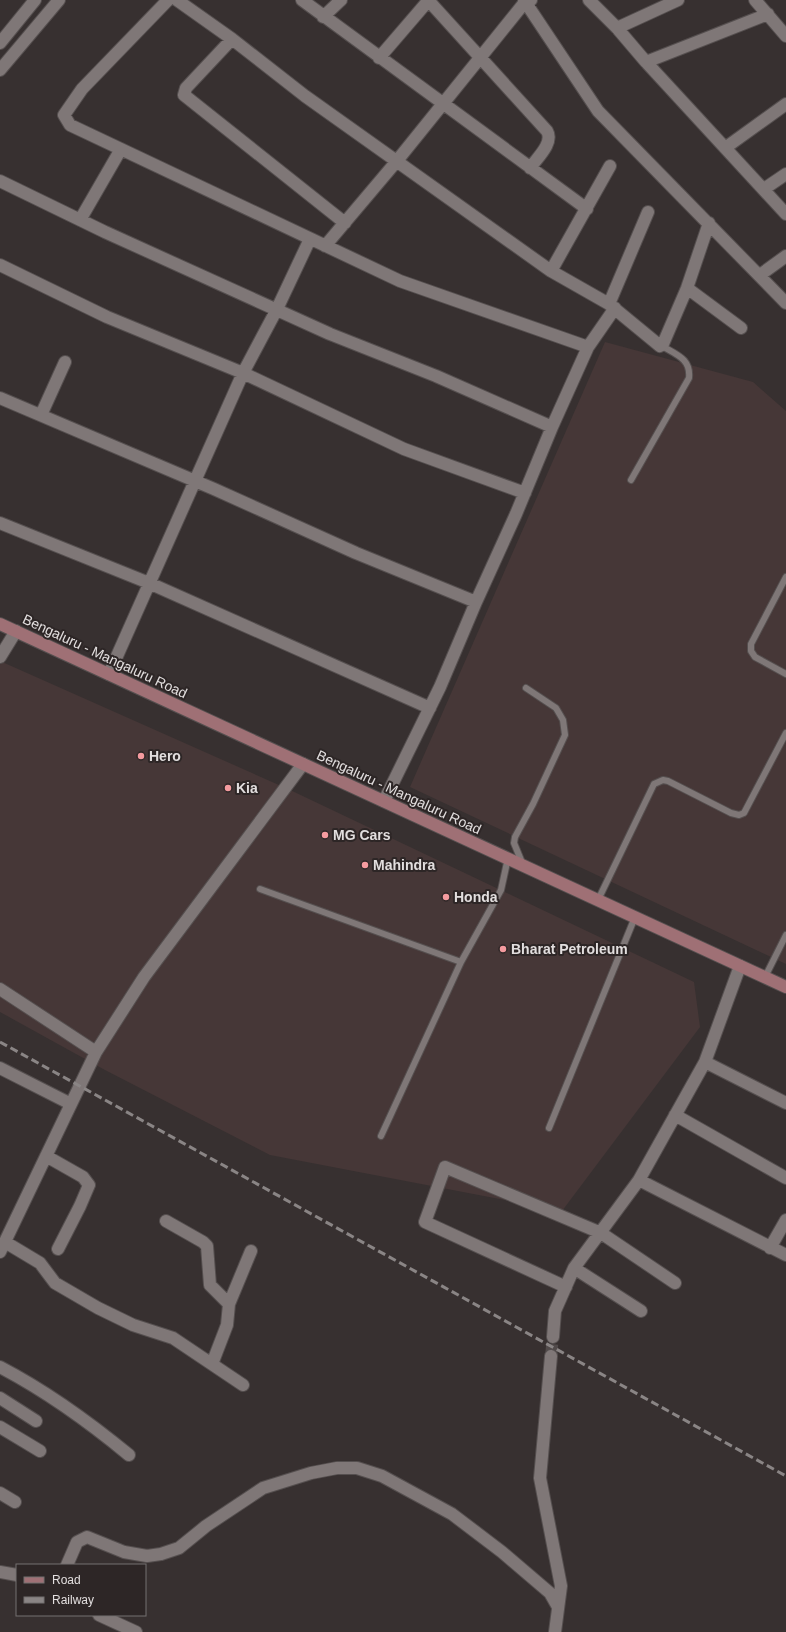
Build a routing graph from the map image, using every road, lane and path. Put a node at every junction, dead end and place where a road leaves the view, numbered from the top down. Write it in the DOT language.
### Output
graph roads {
  1 [pos="35,0"];
  2 [pos="59,0"];
  3 [pos="168,0"];
  4 [pos="177,0"];
  5 [pos="302,0"];
  6 [pos="340,0"];
  7 [pos="428,0"];
  8 [pos="527,0"];
  9 [pos="589,0"];
  10 [pos="678,0"];
  11 [pos="755,0"];
  12 [pos="768,14"];
  13 [pos="323,18"];
  14 [pos="617,28"];
  15 [pos="786,36"];
  16 [pos="232,39"];
  17 [pos="0,43"];
  18 [pos="480,56"];
  19 [pos="379,58"];
  20 [pos="646,62"];
  21 [pos="0,70"];
  22 [pos="442,104"];
  23 [pos="786,104"];
  24 [pos="725,148"];
  25 [pos="121,149"];
  26 [pos="396,162"];
  27 [pos="610,166"];
  28 [pos="530,168"];
  29 [pos="786,174"];
  30 [pos="0,181"];
  31 [pos="764,189"];
  32 [pos="588,209"];
  33 [pos="648,212"];
  34 [pos="786,214"];
  35 [pos="80,220"];
  36 [pos="344,223"];
  37 [pos="709,223"];
  38 [pos="310,239"];
  39 [pos="325,246"];
  40 [pos="786,256"];
  41 [pos="0,265"];
  42 [pos="551,271"];
  43 [pos="760,274"];
  44 [pos="686,288"];
  45 [pos="786,303"];
  46 [pos="612,306"];
  47 [pos="277,309"];
  48 [pos="741,328"];
  49 [pos="662,346"];
  50 [pos="588,347"];
  51 [pos="65,362"];
  52 [pos="243,373"];
  53 [pos="0,398"];
  54 [pos="41,415"];
  55 [pos="552,427"];
  56 [pos="631,480"];
  57 [pos="194,481"];
  58 [pos="525,493"];
  59 [pos="0,522"];
  60 [pos="786,577"];
  61 [pos="149,583"];
  62 [pos="476,602"];
  63 [pos="0,624"];
  64 [pos="16,631"];
  65 [pos="0,658"];
  66 [pos="109,674"];
  67 [pos="786,674"];
  68 [pos="526,688"];
  69 [pos="430,708"];
  70 [pos="786,733"];
  71 [pos="303,764"];
  72 [pos="384,801"];
  73 [pos="508,858"];
  74 [pos="524,866"];
  75 [pos="260,889"];
  76 [pos="598,900"];
  77 [pos="635,918"];
  78 [pos="786,935"];
  79 [pos="461,962"];
  80 [pos="740,966"];
  81 [pos="765,977"];
  82 [pos="786,987"];
  83 [pos="0,989"];
  84 [pos="96,1052"];
  85 [pos="705,1062"];
  86 [pos="0,1068"];
  87 [pos="71,1104"];
  88 [pos="786,1104"];
  89 [pos="676,1116"];
  90 [pos="549,1128"];
  91 [pos="381,1136"];
  92 [pos="46,1156"];
  93 [pos="786,1178"];
  94 [pos="639,1180"];
  95 [pos="786,1220"];
  96 [pos="166,1221"];
  97 [pos="601,1233"];
  98 [pos="2,1247"];
  99 [pos="770,1248"];
  100 [pos="58,1249"];
  101 [pos="251,1251"];
  102 [pos="786,1255"];
  103 [pos="574,1268"];
  104 [pos="675,1283"];
  105 [pos="566,1287"];
  106 [pos="229,1304"];
  107 [pos="640,1311"];
  108 [pos="553,1338"];
  109 [pos="551,1356"];
  110 [pos="212,1364"];
  111 [pos="0,1367"];
  112 [pos="243,1385"];
  113 [pos="0,1398"];
  114 [pos="36,1422"];
  115 [pos="0,1427"];
  116 [pos="40,1451"];
  117 [pos="129,1455"];
  118 [pos="0,1494"];
  119 [pos="15,1502"];
  120 [pos="67,1564"];
  121 [pos="0,1572"];
  122 [pos="16,1575"];
  123 [pos="558,1607"];
  124 [pos="101,1616"];
  125 [pos="136,1632"];
  126 [pos="555,1632"];
  1 -- 17 [label="street"];
  2 -- 21 [label="street"];
  3 -- 25 [label="street"];
  4 -- 16 [label="street"];
  5 -- 13 [label="street"];
  6 -- 13 [label="street"];
  7 -- 18 [label="street"];
  7 -- 19 [label="street"];
  8 -- 18 [label="street"];
  8 -- 37 [label="street"];
  9 -- 14 [label="street"];
  10 -- 14 [label="street"];
  11 -- 12 [label="street"];
  12 -- 15 [label="street"];
  12 -- 20 [label="street"];
  13 -- 19 [label="street"];
  14 -- 20 [label="street"];
  16 -- 26 [label="street"];
  16 -- 36 [label="street"];
  18 -- 22 [label="street"];
  18 -- 28 [label="street"];
  19 -- 22 [label="street"];
  20 -- 24 [label="street"];
  22 -- 26 [label="street"];
  22 -- 28 [label="street"];
  23 -- 24 [label="street"];
  24 -- 31 [label="street"];
  25 -- 35 [label="street"];
  25 -- 38 [label="street"];
  26 -- 36 [label="street"];
  26 -- 42 [label="street"];
  27 -- 32 [label="street"];
  28 -- 32 [label="street"];
  29 -- 31 [label="street"];
  30 -- 35 [label="street"];
  31 -- 34 [label="street"];
  32 -- 42 [label="street"];
  33 -- 46 [label="street"];
  35 -- 47 [label="street"];
  36 -- 39 [label="street"];
  37 -- 43 [label="street"];
  37 -- 44 [label="street"];
  38 -- 39 [label="street"];
  38 -- 47 [label="street"];
  39 -- 50 [label="street"];
  40 -- 43 [label="street"];
  41 -- 52 [label="street"];
  42 -- 46 [label="street"];
  43 -- 45 [label="street"];
  44 -- 48 [label="street"];
  44 -- 49 [label="street"];
  46 -- 49 [label="street"];
  46 -- 50 [label="street"];
  47 -- 52 [label="street"];
  47 -- 55 [label="street"];
  49 -- 56 [label="lane"];
  50 -- 55 [label="street"];
  51 -- 54 [label="street"];
  52 -- 57 [label="street"];
  52 -- 58 [label="street"];
  53 -- 54 [label="street"];
  54 -- 57 [label="street"];
  55 -- 58 [label="street"];
  57 -- 61 [label="street"];
  57 -- 62 [label="street"];
  58 -- 62 [label="street"];
  59 -- 61 [label="street"];
  60 -- 67 [label="lane"];
  61 -- 66 [label="street"];
  61 -- 69 [label="street"];
  62 -- 69 [label="street"];
  63 -- 64 [label="street, Bengaluru - Mangaluru Road"];
  64 -- 65 [label="street"];
  64 -- 66 [label="street, Bengaluru - Mangaluru Road"];
  66 -- 71 [label="street, Bengaluru - Mangaluru Road"];
  68 -- 74 [label="lane"];
  69 -- 72 [label="street"];
  70 -- 76 [label="lane"];
  71 -- 72 [label="street, Bengaluru - Mangaluru Road"];
  71 -- 84 [label="street"];
  72 -- 73 [label="street, Bengaluru - Mangaluru Road"];
  73 -- 74 [label="street, Bengaluru - Mangaluru Road"];
  73 -- 79 [label="lane"];
  74 -- 76 [label="street, Bengaluru - Mangaluru Road"];
  75 -- 79 [label="lane"];
  76 -- 77 [label="street, Bengaluru - Mangaluru Road"];
  77 -- 80 [label="street, Bengaluru - Mangaluru Road"];
  77 -- 90 [label="lane"];
  78 -- 81 [label="lane"];
  79 -- 91 [label="lane"];
  80 -- 81 [label="street, Bengaluru - Mangaluru Road"];
  80 -- 85 [label="street"];
  81 -- 82 [label="street, Bengaluru - Mangaluru Road"];
  83 -- 84 [label="street"];
  84 -- 87 [label="street"];
  85 -- 88 [label="street"];
  85 -- 89 [label="street"];
  86 -- 87 [label="street"];
  87 -- 92 [label="street"];
  89 -- 93 [label="street"];
  89 -- 94 [label="street"];
  92 -- 98 [label="street"];
  92 -- 100 [label="street"];
  94 -- 97 [label="street"];
  94 -- 99 [label="street"];
  95 -- 99 [label="street"];
  96 -- 106 [label="street"];
  97 -- 103 [label="street"];
  97 -- 104 [label="street"];
  97 -- 105 [label="street"];
  98 -- 110 [label="street"];
  99 -- 102 [label="street"];
  101 -- 106 [label="street"];
  103 -- 105 [label="street"];
  103 -- 107 [label="street"];
  105 -- 108 [label="street"];
  106 -- 110 [label="street"];
  109 -- 123 [label="street"];
  110 -- 112 [label="street"];
  111 -- 117 [label="street"];
  113 -- 114 [label="street"];
  115 -- 116 [label="street"];
  118 -- 119 [label="street"];
  120 -- 123 [label="street"];
  121 -- 122 [label="street"];
  123 -- 126 [label="street"];
  124 -- 125 [label="street"];
}
